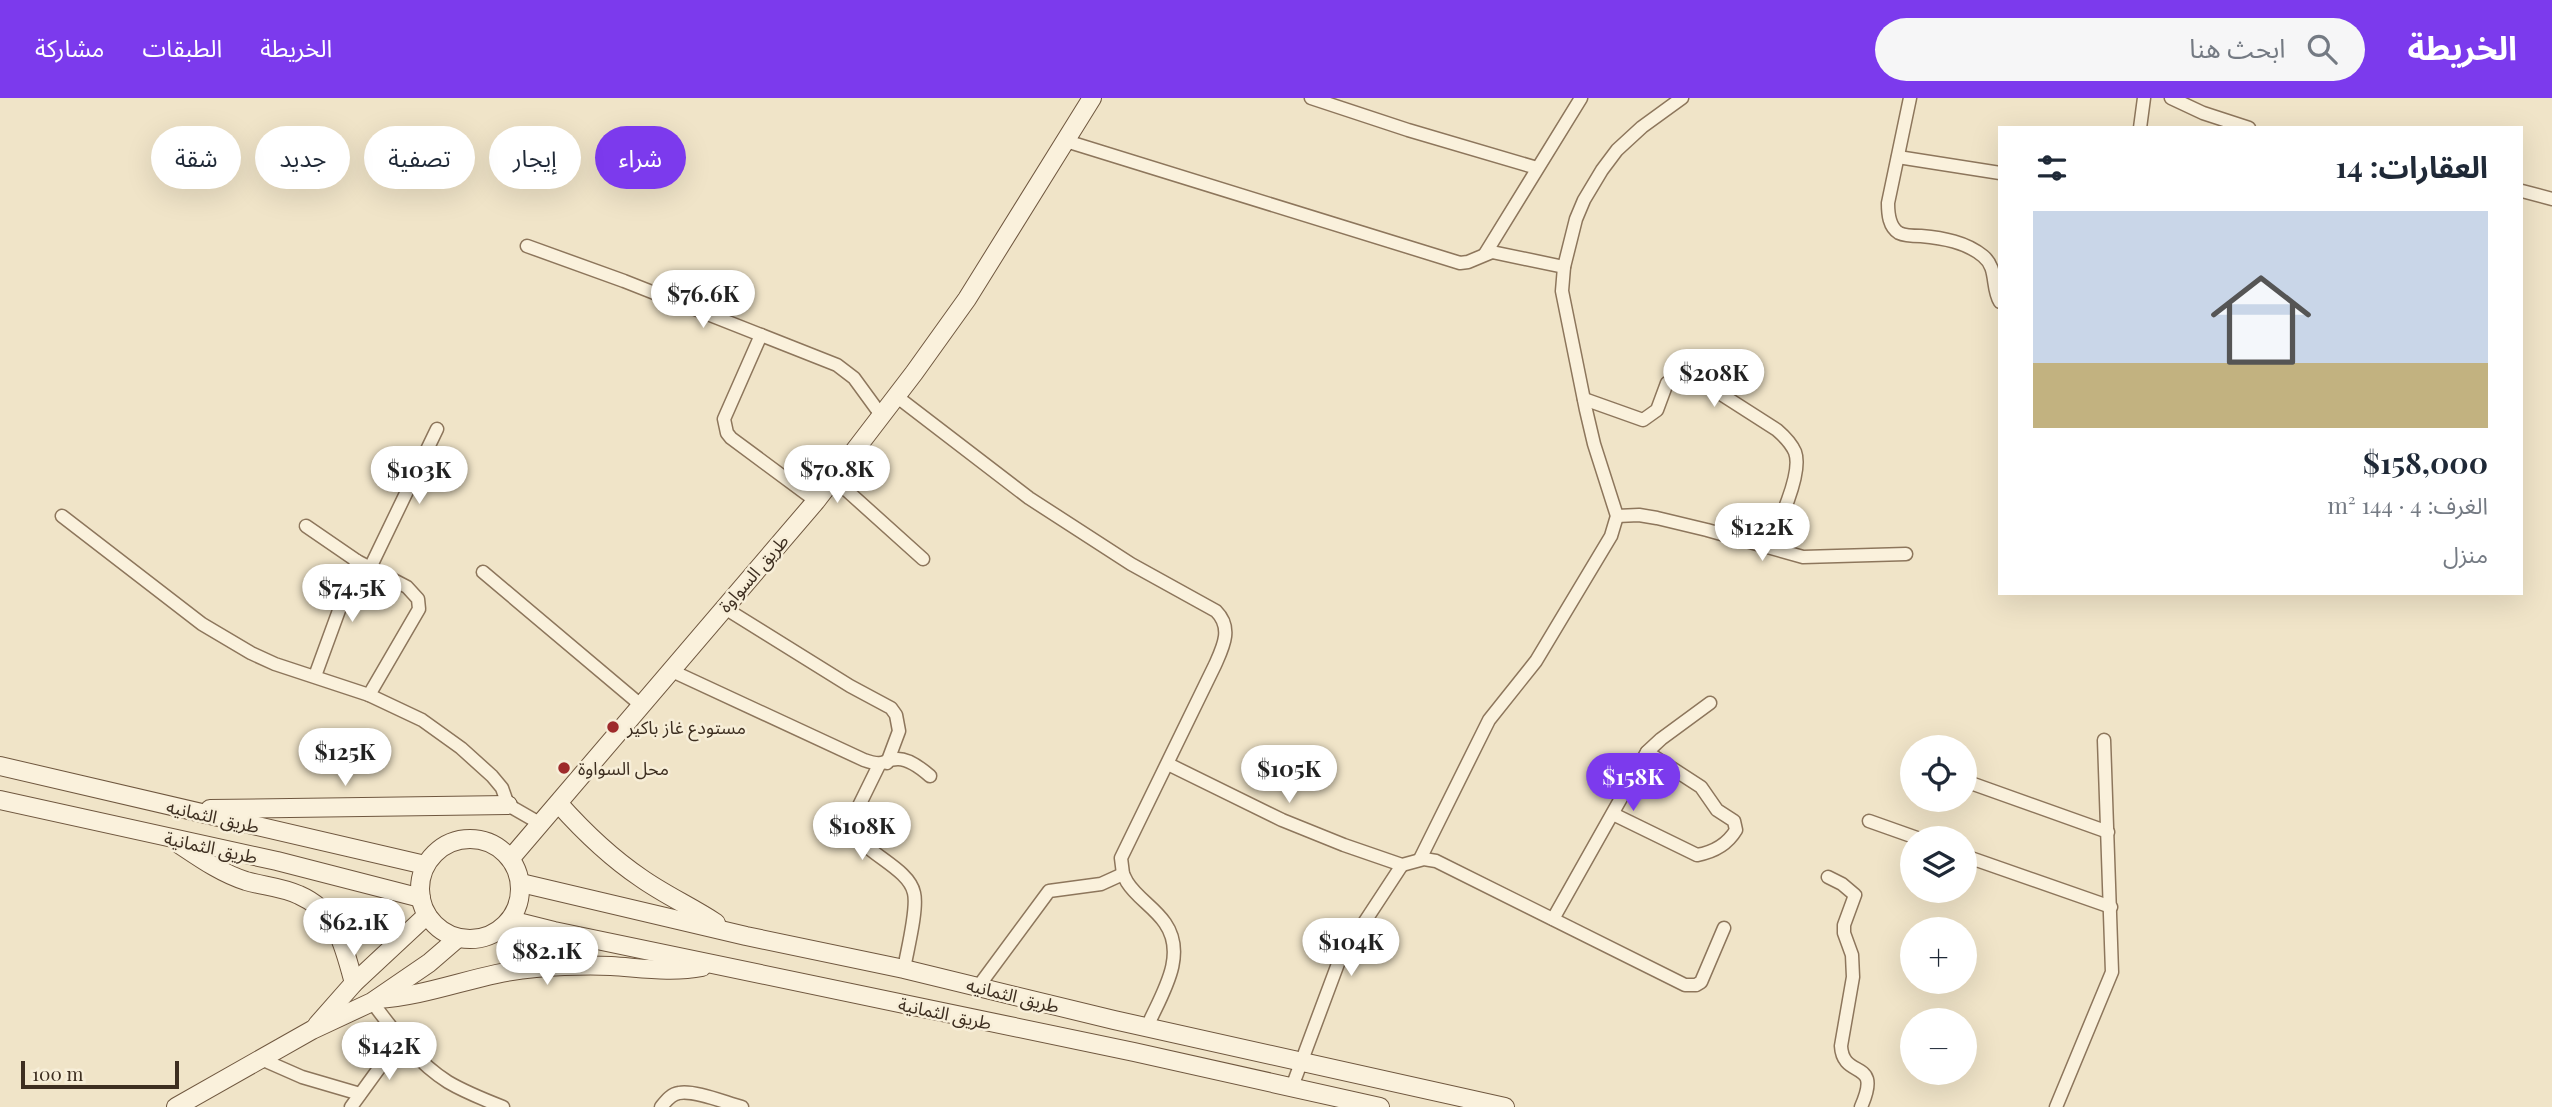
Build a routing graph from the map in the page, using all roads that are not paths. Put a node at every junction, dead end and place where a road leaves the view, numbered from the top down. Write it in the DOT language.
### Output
graph roads {
  1 [pos="1092,98"];
  2 [pos="1311,98"];
  3 [pos="1581,98"];
  4 [pos="1682,98"];
  5 [pos="1910,98"];
  6 [pos="2144,98"];
  7 [pos="2171,98"];
  8 [pos="2140,126"];
  9 [pos="2243,126"];
  10 [pos="1066,141"];
  11 [pos="1898,157"];
  12 [pos="1536,168"];
  13 [pos="1998,173"];
  14 [pos="2523,191"];
  15 [pos="2552,199"];
  16 [pos="527,246"];
  17 [pos="1485,254"];
  18 [pos="1564,267"];
  19 [pos="1998,296"];
  20 [pos="761,335"];
  21 [pos="896,396"];
  22 [pos="1584,399"];
  23 [pos="881,415"];
  24 [pos="437,429"];
  25 [pos="833,478"];
  26 [pos="816,501"];
  27 [pos="62,516"];
  28 [pos="1617,516"];
  29 [pos="306,526"];
  30 [pos="1766,547"];
  31 [pos="1906,554"];
  32 [pos="923,559"];
  33 [pos="357,561"];
  34 [pos="370,568"];
  35 [pos="483,572"];
  36 [pos="723,607"];
  37 [pos="672,671"];
  38 [pos="315,676"];
  39 [pos="369,695"];
  40 [pos="1710,703"];
  41 [pos="642,706"];
  42 [pos="2104,740"];
  43 [pos="1647,752"];
  44 [pos="883,764"];
  45 [pos="1168,764"];
  46 [pos="0,766"];
  47 [pos="930,776"];
  48 [pos="1977,785"];
  49 [pos="0,800"];
  50 [pos="508,804"];
  51 [pos="559,804"];
  52 [pos="183,809"];
  53 [pos="1613,814"];
  54 [pos="1869,821"];
  55 [pos="541,824"];
  56 [pos="1900,832"];
  57 [pos="2108,832"];
  58 [pos="170,839"];
  59 [pos="511,858"];
  60 [pos="1420,859"];
  61 [pos="1977,860"];
  62 [pos="1402,865"];
  63 [pos="425,866"];
  64 [pos="1123,874"];
  65 [pos="1828,877"];
  66 [pos="521,883"];
  67 [pos="421,898"];
  68 [pos="2111,908"];
  69 [pos="427,915"];
  70 [pos="1553,919"];
  71 [pos="510,920"];
  72 [pos="1724,928"];
  73 [pos="728,931"];
  74 [pos="458,938"];
  75 [pos="716,965"];
  76 [pos="904,969"];
  77 [pos="354,983"];
  78 [pos="978,987"];
  79 [pos="374,1000"];
  80 [pos="1147,1027"];
  81 [pos="312,1030"];
  82 [pos="401,1038"];
  83 [pos="261,1059"];
  84 [pos="1301,1061"];
  85 [pos="1292,1087"];
  86 [pos="360,1094"];
  87 [pos="1351,1104"];
  88 [pos="176,1107"];
  89 [pos="351,1107"];
  90 [pos="503,1107"];
  91 [pos="661,1107"];
  92 [pos="742,1107"];
  93 [pos="1380,1107"];
  94 [pos="1505,1107"];
  95 [pos="1861,1107"];
  96 [pos="2056,1107"];
  1 -- 10 [label="street, طريق السواوة"];
  2 -- 12 [label="street"];
  3 -- 12 [label="street"];
  4 -- 18 [label="street"];
  5 -- 11 [label="street"];
  6 -- 8 [label="street"];
  7 -- 9 [label="street"];
  10 -- 17 [label="street"];
  10 -- 21 [label="street, طريق السواوة"];
  11 -- 13 [label="street"];
  11 -- 19 [label="street"];
  12 -- 17 [label="street"];
  14 -- 15 [label="street"];
  16 -- 20 [label="street"];
  17 -- 18 [label="street"];
  18 -- 22 [label="street"];
  20 -- 23 [label="street"];
  20 -- 26 [label="street"];
  21 -- 23 [label="street, طريق السواوة"];
  21 -- 45 [label="street"];
  22 -- 28 [label="street"];
  22 -- 30 [label="street"];
  23 -- 25 [label="street, طريق السواوة"];
  24 -- 34 [label="street"];
  25 -- 26 [label="street, طريق السواوة"];
  25 -- 32 [label="street"];
  26 -- 36 [label="street, طريق السواوة"];
  27 -- 38 [label="street"];
  28 -- 30 [label="street"];
  28 -- 60 [label="street"];
  29 -- 33 [label="street"];
  30 -- 31 [label="street"];
  33 -- 34 [label="street"];
  33 -- 38 [label="street"];
  34 -- 39 [label="street"];
  35 -- 41 [label="street"];
  36 -- 37 [label="street, طريق السواوة"];
  36 -- 44 [label="street"];
  37 -- 41 [label="street, طريق السواوة"];
  37 -- 44 [label="street"];
  38 -- 39 [label="street"];
  39 -- 50 [label="street"];
  40 -- 43 [label="street"];
  41 -- 51 [label="street, طريق السواوة"];
  42 -- 57 [label="street"];
  43 -- 53 [label="street"];
  43 -- 53 [label="street"];
  44 -- 47 [label="street"];
  44 -- 76 [label="street"];
  45 -- 62 [label="street"];
  45 -- 64 [label="street"];
  46 -- 52 [label="street, طريق الثمانيه"];
  48 -- 57 [label="street"];
  49 -- 58 [label="street, طريق الثمانية"];
  50 -- 52 [label="street"];
  50 -- 55 [label="street"];
  51 -- 55 [label="street, طريق السواوة"];
  51 -- 73 [label="street"];
  52 -- 63 [label="street, طريق الثمانيه"];
  53 -- 70 [label="street"];
  54 -- 56 [label="street"];
  55 -- 59 [label="street, طريق السواوة"];
  57 -- 68 [label="street"];
  58 -- 67 [label="street, طريق الثمانية"];
  58 -- 77 [label="street"];
  59 -- 63 [label="street"];
  59 -- 66 [label="street"];
  60 -- 62 [label="street"];
  60 -- 70 [label="street"];
  61 -- 68 [label="street"];
  62 -- 84 [label="street"];
  63 -- 67 [label="street"];
  64 -- 78 [label="street"];
  64 -- 80 [label="street"];
  65 -- 95 [label="street"];
  66 -- 71 [label="street"];
  66 -- 73 [label="street, طريق الثمانيه"];
  67 -- 69 [label="street"];
  68 -- 96 [label="street"];
  69 -- 74 [label="street"];
  69 -- 77 [label="street"];
  70 -- 72 [label="street"];
  71 -- 74 [label="street"];
  71 -- 75 [label="street, طريق الثمانية"];
  73 -- 76 [label="street, طريق الثمانيه"];
  74 -- 79 [label="street"];
  75 -- 79 [label="street"];
  75 -- 85 [label="street, طريق الثمانية"];
  76 -- 78 [label="street, طريق الثمانيه"];
  77 -- 81 [label="street"];
  78 -- 80 [label="street, طريق الثمانيه"];
  79 -- 81 [label="street"];
  79 -- 82 [label="street"];
  80 -- 84 [label="street, طريق الثمانيه"];
  81 -- 83 [label="street"];
  82 -- 86 [label="street"];
  82 -- 90 [label="street"];
  83 -- 86 [label="street"];
  83 -- 88 [label="street"];
  84 -- 85 [label="street"];
  84 -- 94 [label="street, طريق الثمانيه"];
  85 -- 87 [label="street, طريق الثمانية"];
  86 -- 89 [label="street"];
  87 -- 93 [label="street, طريق الثمانية"];
  91 -- 92 [label="street"];
}
